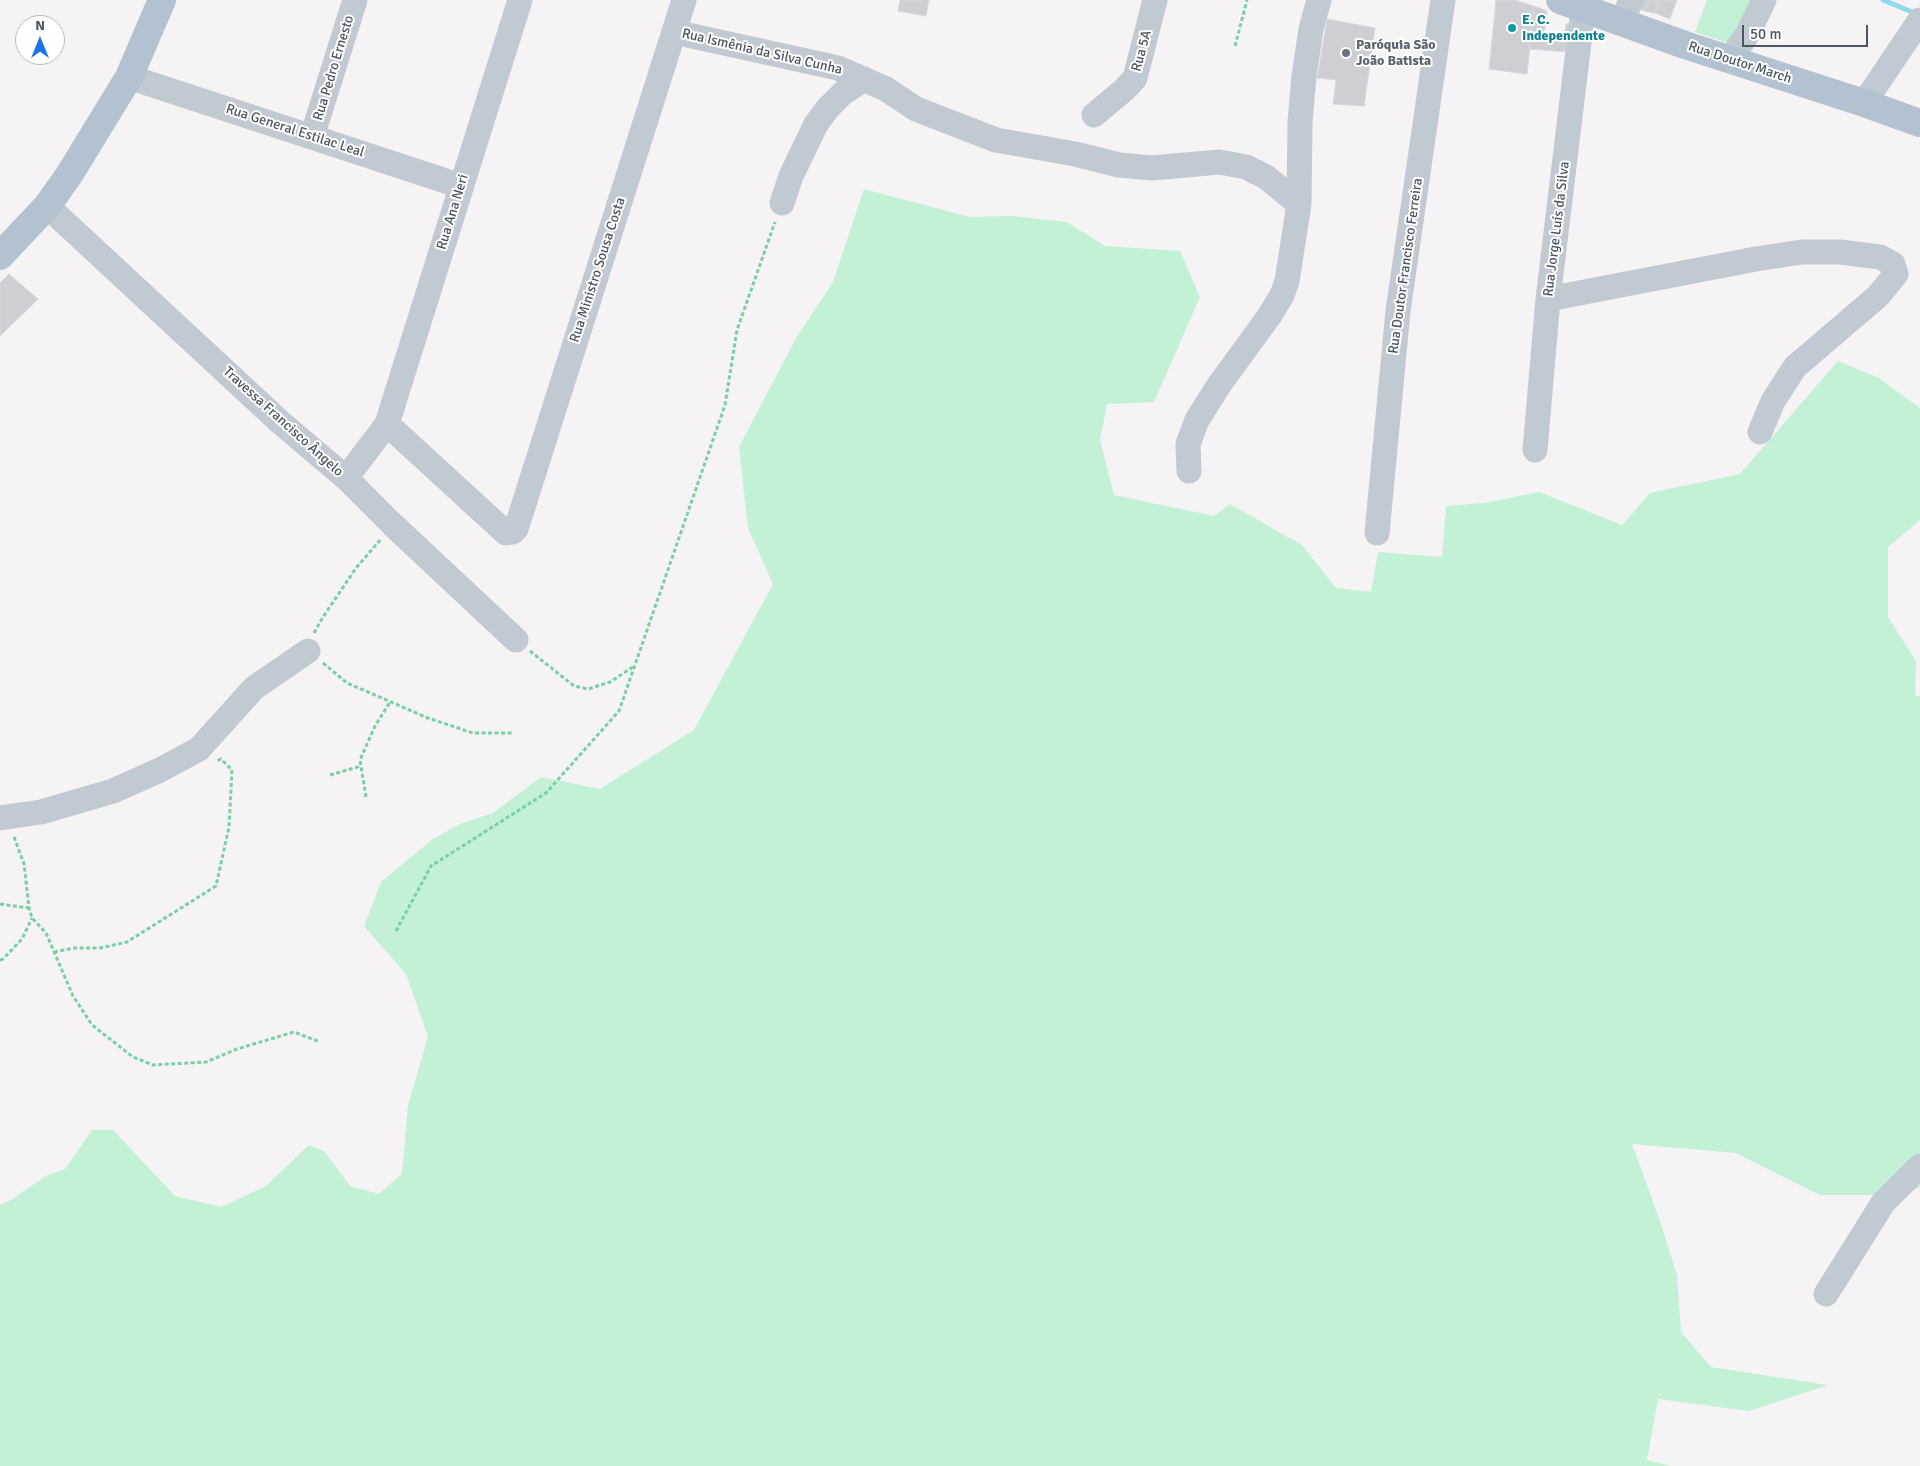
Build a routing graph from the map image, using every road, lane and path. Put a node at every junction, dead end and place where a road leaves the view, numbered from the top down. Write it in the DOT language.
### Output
graph roads {
  1 [pos="162,0"];
  2 [pos="355,0"];
  3 [pos="520,0"];
  4 [pos="684,0"];
  5 [pos="1156,0"];
  6 [pos="1247,0"];
  7 [pos="1319,0"];
  8 [pos="1443,0"];
  9 [pos="1764,0"];
  10 [pos="1572,4"];
  11 [pos="1626,11"];
  12 [pos="1920,20"];
  13 [pos="674,32"];
  14 [pos="1235,46"];
  15 [pos="1733,61"];
  16 [pos="129,77"];
  17 [pos="864,79"];
  18 [pos="1864,103"];
  19 [pos="1094,115"];
  20 [pos="1920,123"];
  21 [pos="312,137"];
  22 [pos="461,186"];
  23 [pos="782,202"];
  24 [pos="1299,204"];
  25 [pos="47,206"];
  26 [pos="0,256"];
  27 [pos="1548,299"];
  28 [pos="387,424"];
  29 [pos="1760,432"];
  30 [pos="1535,450"];
  31 [pos="1189,471"];
  32 [pos="346,478"];
  33 [pos="393,525"];
  34 [pos="1377,534"];
  35 [pos="516,640"];
  36 [pos="308,651"];
  37 [pos="634,666"];
  38 [pos="390,702"];
  39 [pos="512,734"];
  40 [pos="199,748"];
  41 [pos="361,766"];
  42 [pos="330,775"];
  43 [pos="366,797"];
  44 [pos="3,818"];
  45 [pos="0,904"];
  46 [pos="28,908"];
  47 [pos="32,918"];
  48 [pos="396,931"];
  49 [pos="54,952"];
  50 [pos="0,960"];
  51 [pos="320,1042"];
  52 [pos="1920,1166"];
  53 [pos="1826,1294"];
  1 -- 16 [label="main road"];
  2 -- 21 [label="street, Rua Pedro Ernesto"];
  3 -- 22 [label="street, Rua Ana Neri"];
  4 -- 13 [label="street, Rua Ministro Sousa Costa"];
  5 -- 19 [label="street, Rua 5A"];
  6 -- 14 [label="path"];
  7 -- 24 [label="street"];
  8 -- 34 [label="street, Rua Doutor Francisco Ferreira"];
  9 -- 15 [label="street"];
  10 -- 11 [label="main road, Rua Doutor March"];
  10 -- 27 [label="street, Rua Jorge Luís da Silva"];
  11 -- 15 [label="main road, Rua Doutor March"];
  12 -- 18 [label="street"];
  13 -- 17 [label="street, Rua Ismênia da Silva Cunha"];
  13 -- 28 [label="street, Rua Ministro Sousa Costa"];
  15 -- 18 [label="main road, Rua Doutor March"];
  16 -- 21 [label="street, Rua General Estilac Leal"];
  16 -- 25 [label="main road"];
  17 -- 23 [label="street"];
  17 -- 24 [label="street, Rua Ismênia da Silva Cunha"];
  18 -- 20 [label="main road, Rua Doutor March"];
  21 -- 22 [label="street, Rua General Estilac Leal"];
  22 -- 28 [label="street, Rua Ana Neri"];
  23 -- 37 [label="path"];
  24 -- 31 [label="street"];
  25 -- 26 [label="main road"];
  25 -- 32 [label="street, Travessa Francisco Ângelo"];
  27 -- 29 [label="street"];
  27 -- 30 [label="street, Rua Jorge Luís da Silva"];
  28 -- 32 [label="street, Rua Ana Neri"];
  32 -- 33 [label="street, Travessa Francisco Ângelo"];
  33 -- 35 [label="street, Travessa Francisco Ângelo"];
  33 -- 36 [label="path"];
  35 -- 37 [label="path"];
  36 -- 38 [label="path"];
  36 -- 40 [label="street"];
  37 -- 48 [label="path"];
  38 -- 39 [label="path"];
  38 -- 41 [label="path"];
  40 -- 44 [label="street"];
  40 -- 49 [label="path"];
  41 -- 42 [label="path"];
  41 -- 43 [label="path"];
  44 -- 46 [label="path"];
  45 -- 46 [label="path"];
  46 -- 47 [label="path"];
  47 -- 49 [label="path"];
  47 -- 50 [label="path"];
  49 -- 51 [label="path"];
  52 -- 53 [label="street"];
}
